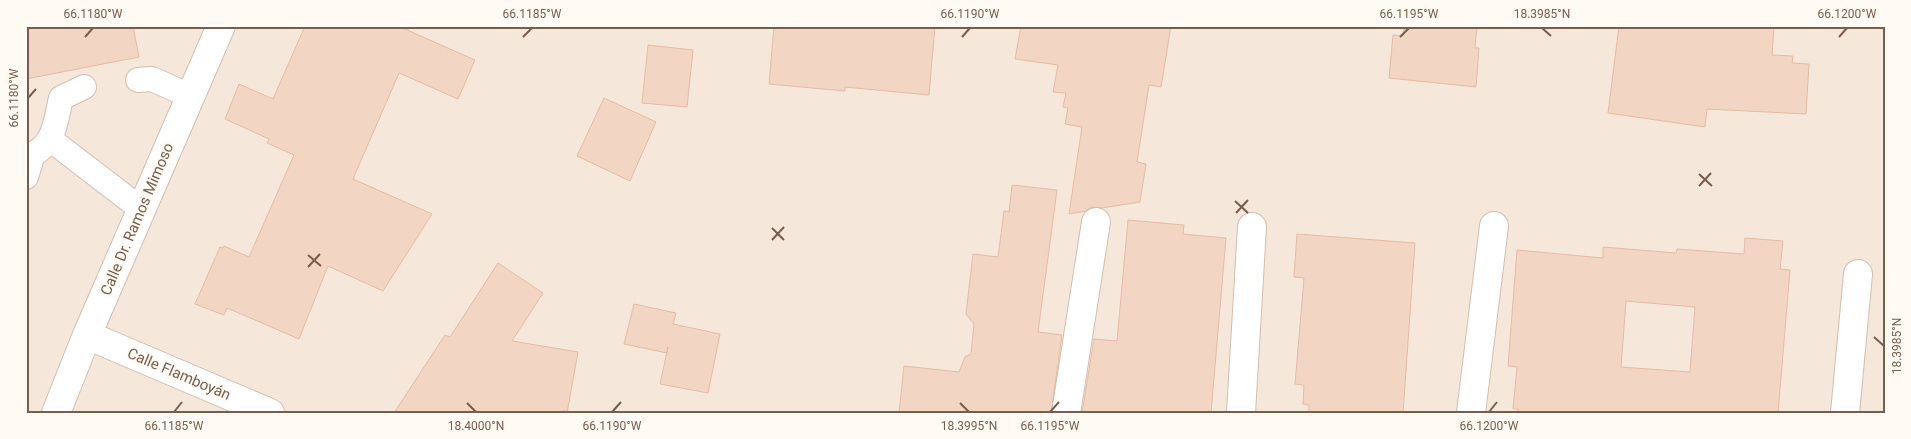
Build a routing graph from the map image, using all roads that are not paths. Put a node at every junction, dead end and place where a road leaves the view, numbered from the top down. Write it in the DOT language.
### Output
graph roads {
  1 [pos="220,26"];
  2 [pos="138,80"];
  3 [pos="84,87"];
  4 [pos="190,96"];
  5 [pos="37,150"];
  6 [pos="26,177"];
  7 [pos="141,209"];
  8 [pos="1096,222"];
  9 [pos="1494,226"];
  10 [pos="1252,227"];
  11 [pos="1858,274"];
  12 [pos="87,335"];
  13 [pos="56,413"];
  14 [pos="270,413"];
  15 [pos="1066,413"];
  16 [pos="1241,413"];
  17 [pos="1471,413"];
  18 [pos="1844,413"];
  1 -- 4 [label="street, Calle Dr. Ramos Mimoso"];
  2 -- 4 [label="lane"];
  3 -- 5 [label="lane"];
  4 -- 7 [label="street, Calle Dr. Ramos Mimoso"];
  5 -- 6 [label="lane"];
  5 -- 7 [label="lane"];
  7 -- 12 [label="street, Calle Dr. Ramos Mimoso"];
  8 -- 15 [label="street"];
  9 -- 17 [label="street"];
  10 -- 16 [label="street"];
  11 -- 18 [label="street"];
  12 -- 13 [label="street, Calle Dr. Ramos Mimoso"];
  12 -- 14 [label="street, Calle Flamboyán"];
}
